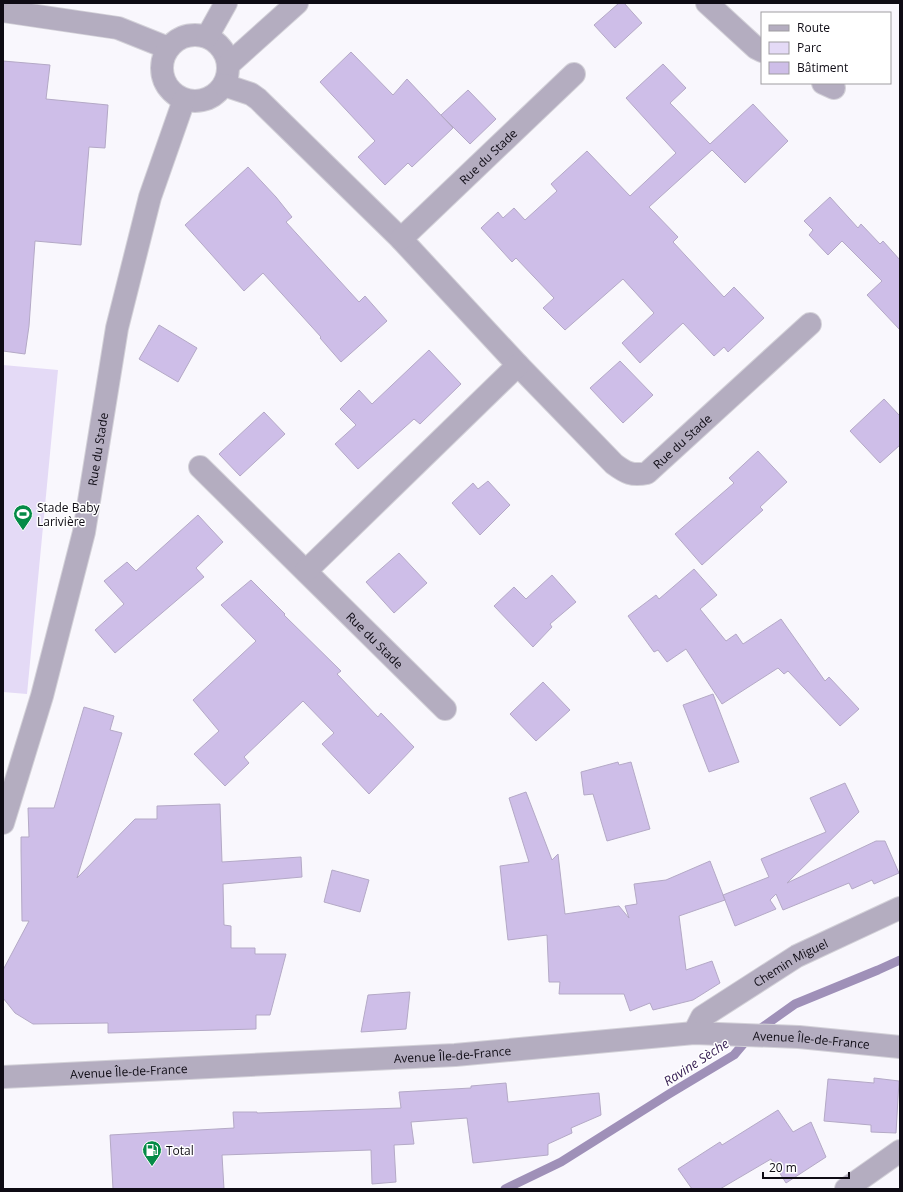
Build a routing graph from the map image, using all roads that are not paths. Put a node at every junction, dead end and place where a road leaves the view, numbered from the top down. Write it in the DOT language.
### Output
graph roads {
  1 [pos="226,3"];
  2 [pos="297,3"];
  3 [pos="707,3"];
  4 [pos="3,11"];
  5 [pos="207,37"];
  6 [pos="168,48"];
  7 [pos="761,50"];
  8 [pos="574,74"];
  9 [pos="226,75"];
  10 [pos="184,100"];
  11 [pos="401,239"];
  12 [pos="810,324"];
  13 [pos="518,365"];
  14 [pos="200,467"];
  15 [pos="306,571"];
  16 [pos="445,709"];
  17 [pos="3,822"];
  18 [pos="900,908"];
  19 [pos="694,1033"];
  20 [pos="900,1047"];
  21 [pos="3,1077"];
  22 [pos="900,1151"];
  23 [pos="846,1189"];
  1 -- 5 [label="street"];
  2 -- 9 [label="street"];
  3 -- 7 [label="street"];
  4 -- 6 [label="street"];
  5 -- 6 [label="street"];
  5 -- 9 [label="street"];
  6 -- 10 [label="street"];
  8 -- 11 [label="street, Rue du Stade"];
  9 -- 10 [label="street"];
  9 -- 11 [label="street, Rue du Stade"];
  10 -- 17 [label="street, Rue du Stade"];
  11 -- 13 [label="street, Rue du Stade"];
  12 -- 13 [label="street, Rue du Stade"];
  13 -- 15 [label="street"];
  14 -- 15 [label="street, Rue du Stade"];
  15 -- 16 [label="street, Rue du Stade"];
  18 -- 19 [label="street, Chemin Miguel"];
  19 -- 20 [label="street, Avenue Île-de-France"];
  19 -- 21 [label="street, Avenue Île-de-France"];
  22 -- 23 [label="street"];
}
